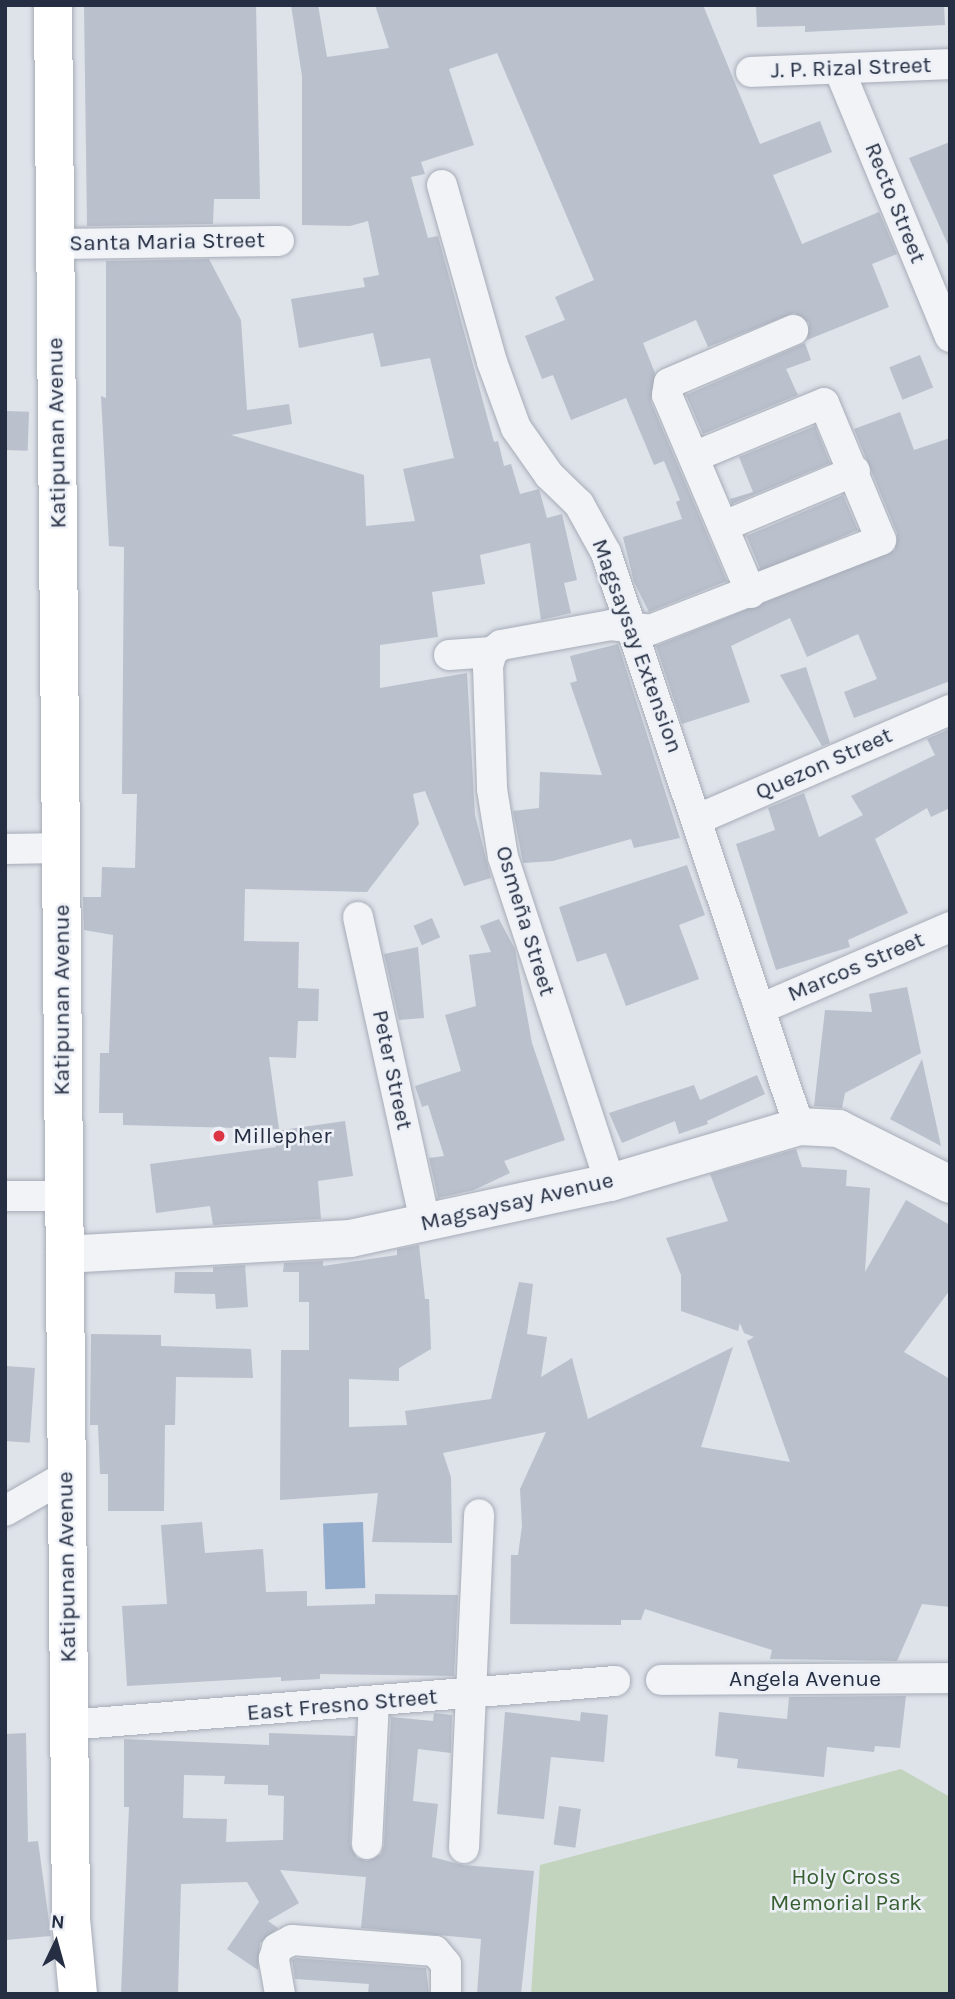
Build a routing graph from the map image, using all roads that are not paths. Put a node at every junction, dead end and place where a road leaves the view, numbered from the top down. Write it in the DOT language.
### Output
graph roads {
  1 [pos="53,5"];
  2 [pos="950,64"];
  3 [pos="839,69"];
  4 [pos="751,72"];
  5 [pos="442,185"];
  6 [pos="279,241"];
  7 [pos="55,244"];
  8 [pos="793,330"];
  9 [pos="950,337"];
  10 [pos="696,456"];
  11 [pos="855,471"];
  12 [pos="724,526"];
  13 [pos="751,593"];
  14 [pos="631,628"];
  15 [pos="492,652"];
  16 [pos="449,655"];
  17 [pos="950,710"];
  18 [pos="698,819"];
  19 [pos="61,848"];
  20 [pos="5,849"];
  21 [pos="358,917"];
  22 [pos="950,927"];
  23 [pos="762,1008"];
  24 [pos="799,1126"];
  25 [pos="610,1182"];
  26 [pos="950,1184"];
  27 [pos="5,1196"];
  28 [pos="63,1196"];
  29 [pos="425,1223"];
  30 [pos="64,1254"];
  31 [pos="66,1476"];
  32 [pos="5,1511"];
  33 [pos="479,1514"];
  34 [pos="950,1678"];
  35 [pos="661,1680"];
  36 [pos="615,1681"];
  37 [pos="473,1694"];
  38 [pos="374,1703"];
  39 [pos="68,1725"];
  40 [pos="367,1844"];
  41 [pos="464,1848"];
  42 [pos="78,1994"];
  43 [pos="280,1994"];
  44 [pos="446,1994"];
  1 -- 7 [label="main road, Katipunan Avenue"];
  2 -- 3 [label="street, J. P. Rizal Street"];
  3 -- 4 [label="street, J. P. Rizal Street"];
  3 -- 9 [label="street, Recto Street"];
  5 -- 14 [label="street, Magsaysay Extension"];
  6 -- 7 [label="street, Santa Maria Street"];
  7 -- 19 [label="main road, Katipunan Avenue"];
  8 -- 10 [label="street"];
  10 -- 11 [label="street"];
  10 -- 12 [label="street"];
  11 -- 12 [label="street"];
  11 -- 13 [label="street"];
  12 -- 13 [label="street"];
  13 -- 14 [label="street"];
  14 -- 15 [label="street"];
  14 -- 18 [label="street, Magsaysay Extension"];
  15 -- 16 [label="street"];
  15 -- 25 [label="street, Osmeña Street"];
  17 -- 18 [label="street, Quezon Street"];
  18 -- 23 [label="street, Magsaysay Extension"];
  19 -- 20 [label="street"];
  19 -- 28 [label="main road, Katipunan Avenue"];
  21 -- 29 [label="street, Peter Street"];
  22 -- 23 [label="street, Marcos Street"];
  23 -- 24 [label="street, Magsaysay Extension"];
  24 -- 25 [label="street, Magsaysay Avenue"];
  24 -- 26 [label="street, Magsaysay Avenue"];
  25 -- 29 [label="street, Magsaysay Avenue"];
  27 -- 28 [label="street"];
  28 -- 30 [label="main road, Katipunan Avenue"];
  29 -- 30 [label="street, Magsaysay Avenue"];
  30 -- 31 [label="main road, Katipunan Avenue"];
  31 -- 32 [label="street"];
  31 -- 39 [label="main road, Katipunan Avenue"];
  33 -- 37 [label="street"];
  34 -- 35 [label="street, Angela Avenue"];
  36 -- 37 [label="street, East Fresno Street"];
  37 -- 38 [label="street, East Fresno Street"];
  37 -- 41 [label="street"];
  38 -- 39 [label="street, East Fresno Street"];
  38 -- 40 [label="street"];
  39 -- 42 [label="main road, Katipunan Avenue"];
  43 -- 44 [label="street"];
}
